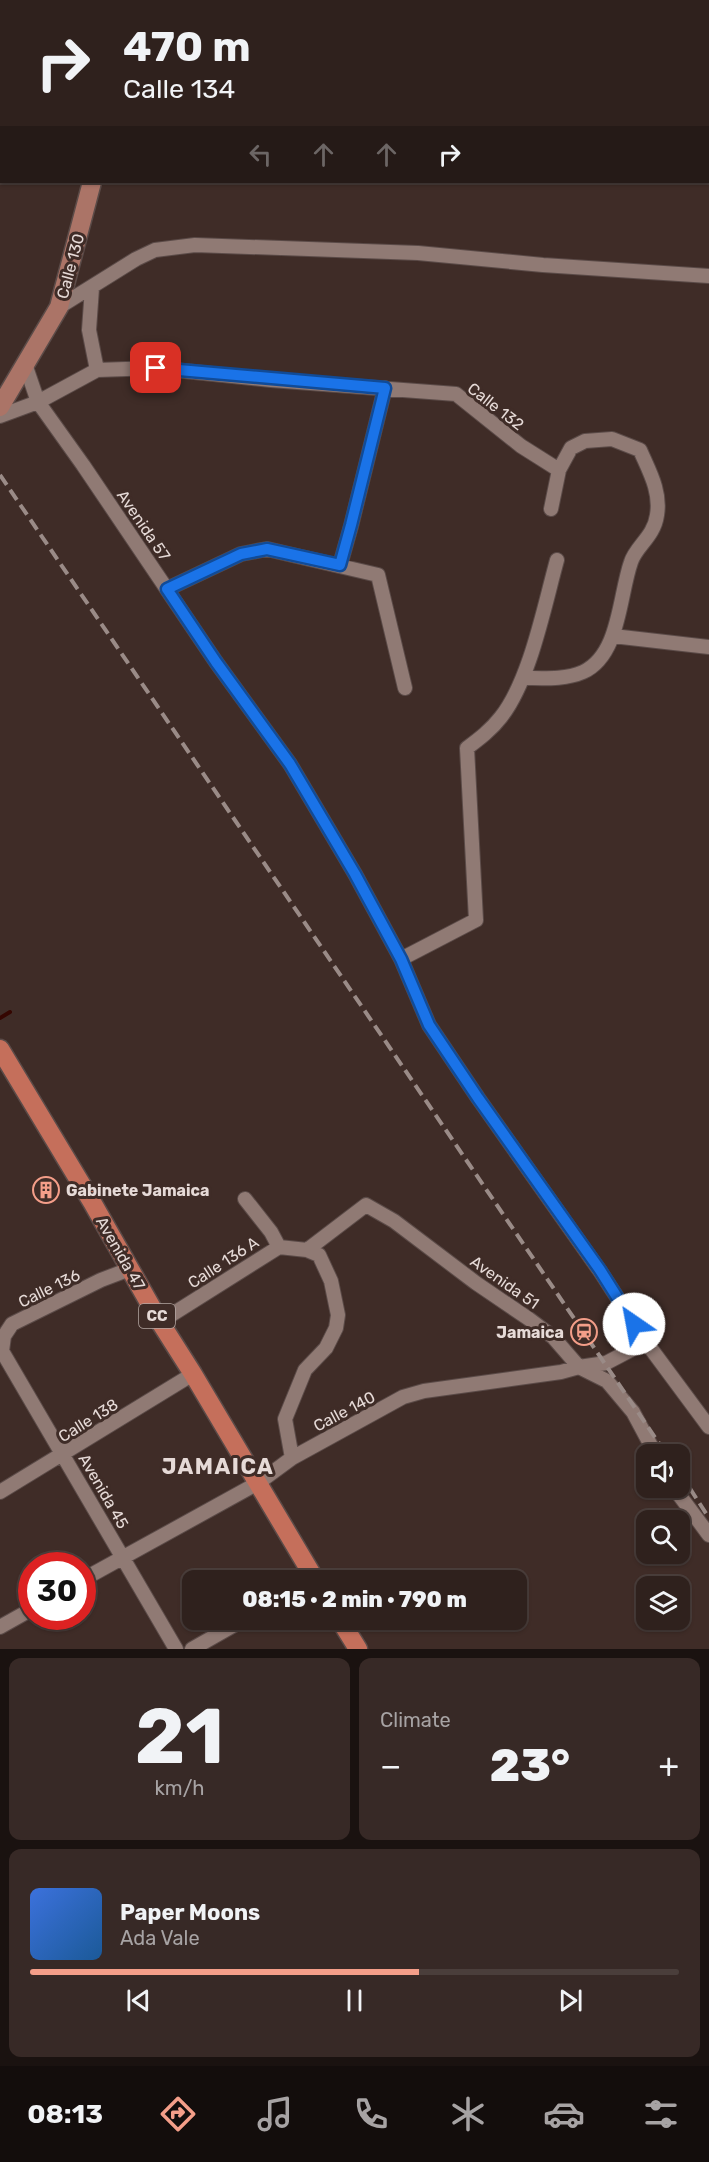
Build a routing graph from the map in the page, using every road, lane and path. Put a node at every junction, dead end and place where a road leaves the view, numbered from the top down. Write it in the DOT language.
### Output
graph roads {
  1 [pos="92,183"];
  2 [pos="709,276"];
  3 [pos="92,288"];
  4 [pos="59,307"];
  5 [pos="25,364"];
  6 [pos="97,370"];
  7 [pos="385,388"];
  8 [pos="38,402"];
  9 [pos="0,407"];
  10 [pos="0,416"];
  11 [pos="559,470"];
  12 [pos="551,509"];
  13 [pos="557,560"];
  14 [pos="340,565"];
  15 [pos="167,589"];
  16 [pos="613,636"];
  17 [pos="709,646"];
  18 [pos="524,678"];
  19 [pos="405,688"];
  20 [pos="401,959"];
  21 [pos="0,1049"];
  22 [pos="245,1199"];
  23 [pos="279,1247"];
  24 [pos="308,1250"];
  25 [pos="130,1269"];
  26 [pos="160,1322"];
  27 [pos="646,1342"];
  28 [pos="1,1352"];
  29 [pos="579,1367"];
  30 [pos="193,1374"];
  31 [pos="709,1427"];
  32 [pos="650,1444"];
  33 [pos="64,1454"];
  34 [pos="292,1458"];
  35 [pos="258,1483"];
  36 [pos="0,1492"];
  37 [pos="681,1498"];
  38 [pos="709,1535"];
  39 [pos="123,1557"];
  40 [pos="308,1570"];
  41 [pos="96,1572"];
  42 [pos="18,1617"];
  43 [pos="0,1627"];
  44 [pos="225,1630"];
  45 [pos="346,1630"];
  46 [pos="176,1649"];
  47 [pos="192,1649"];
  48 [pos="358,1649"];
  1 -- 4 [label="main road, Calle 130"];
  2 -- 3 [label="street"];
  3 -- 4 [label="street"];
  3 -- 6 [label="street"];
  4 -- 5 [label="main road, Calle 130"];
  5 -- 8 [label="street, Avenida 57"];
  5 -- 9 [label="main road, Calle 130"];
  6 -- 7 [label="street, Calle 132"];
  6 -- 8 [label="street, Calle 132"];
  7 -- 11 [label="street, Calle 132"];
  7 -- 14 [label="street"];
  8 -- 10 [label="street, Calle 132"];
  8 -- 15 [label="street, Avenida 57"];
  11 -- 12 [label="street"];
  11 -- 16 [label="street"];
  13 -- 18 [label="street"];
  14 -- 15 [label="street"];
  14 -- 19 [label="street"];
  15 -- 20 [label="street, Avenida 57"];
  16 -- 17 [label="street"];
  16 -- 18 [label="street"];
  18 -- 20 [label="street"];
  20 -- 27 [label="street, Avenida 57"];
  21 -- 25 [label="main road, Avenida 47 / CC"];
  22 -- 23 [label="street"];
  23 -- 24 [label="street, Calle 136 A"];
  23 -- 26 [label="street, Calle 136 A"];
  24 -- 29 [label="street, Avenida 51"];
  24 -- 34 [label="street"];
  25 -- 26 [label="main road, Avenida 47 / CC"];
  25 -- 28 [label="street, Calle 136"];
  26 -- 30 [label="main road, Avenida 47 / CC"];
  27 -- 29 [label="street, Calle 140"];
  27 -- 31 [label="street, Avenida 57"];
  28 -- 33 [label="street, Avenida 45"];
  29 -- 32 [label="street, Avenida 51"];
  29 -- 34 [label="street, Calle 140"];
  30 -- 33 [label="street, Calle 138"];
  30 -- 35 [label="main road, Avenida 47 / CC"];
  33 -- 36 [label="street, Calle 138"];
  33 -- 39 [label="street, Avenida 45"];
  34 -- 35 [label="street, Calle 140"];
  35 -- 39 [label="street, Calle 140"];
  35 -- 40 [label="main road, Avenida 47 / CC"];
  37 -- 38 [label="street"];
  39 -- 41 [label="street, Calle 140"];
  39 -- 46 [label="street, Avenida 45"];
  42 -- 43 [label="street"];
  44 -- 47 [label="street"];
  45 -- 48 [label="main road"];
}
